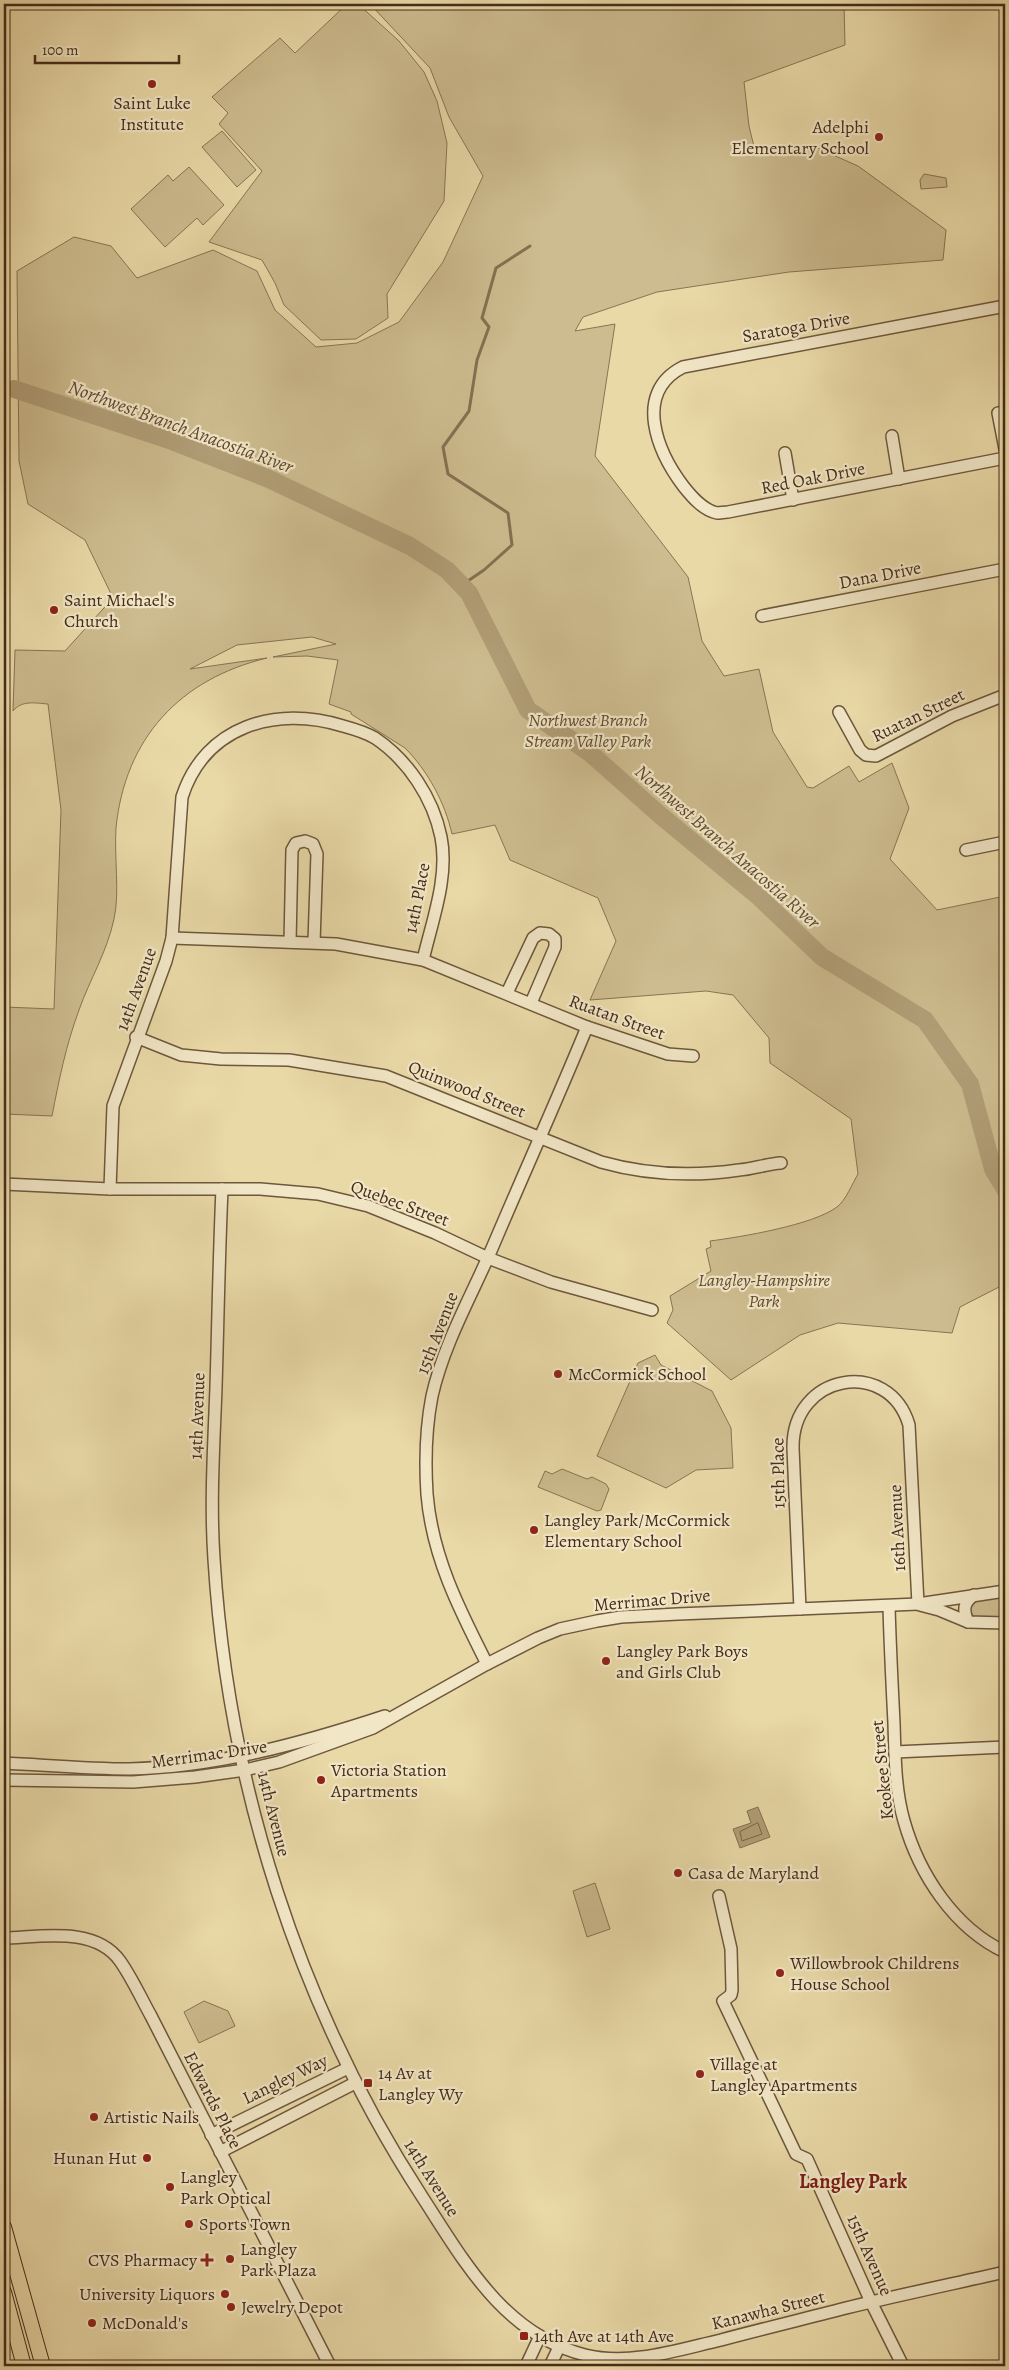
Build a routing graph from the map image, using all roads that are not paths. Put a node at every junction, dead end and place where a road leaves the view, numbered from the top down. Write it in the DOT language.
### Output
graph roads {
  1 [pos="1005,306"];
  2 [pos="998,413"];
  3 [pos="892,436"];
  4 [pos="659,446"];
  5 [pos="1005,449"];
  6 [pos="785,453"];
  7 [pos="1005,458"];
  8 [pos="899,479"];
  9 [pos="793,500"];
  10 [pos="1005,569"];
  11 [pos="762,616"];
  12 [pos="1005,695"];
  13 [pos="839,712"];
  14 [pos="182,797"];
  15 [pos="1005,842"];
  16 [pos="966,850"];
  17 [pos="172,938"];
  18 [pos="290,942"];
  19 [pos="314,942"];
  20 [pos="423,960"];
  21 [pos="508,993"];
  22 [pos="531,1003"];
  23 [pos="587,1027"];
  24 [pos="136,1037"];
  25 [pos="693,1056"];
  26 [pos="540,1138"];
  27 [pos="781,1163"];
  28 [pos="4,1184"];
  29 [pos="110,1189"];
  30 [pos="222,1189"];
  31 [pos="488,1258"];
  32 [pos="652,1310"];
  33 [pos="910,1450"];
  34 [pos="1005,1591"];
  35 [pos="974,1595"];
  36 [pos="918,1604"];
  37 [pos="889,1606"];
  38 [pos="800,1609"];
  39 [pos="968,1622"];
  40 [pos="1005,1623"];
  41 [pos="487,1664"];
  42 [pos="408,1708"];
  43 [pos="1005,1747"];
  44 [pos="895,1752"];
  45 [pos="242,1755"];
  46 [pos="4,1763"];
  47 [pos="245,1770"];
  48 [pos="4,1780"];
  49 [pos="719,1896"];
  50 [pos="4,1938"];
  51 [pos="1005,1952"];
  52 [pos="348,2068"];
  53 [pos="355,2083"];
  54 [pos="211,2134"];
  55 [pos="220,2152"];
  56 [pos="4,2227"];
  57 [pos="1005,2272"];
  58 [pos="4,2292"];
  59 [pos="872,2302"];
  60 [pos="540,2336"];
  61 [pos="560,2346"];
  62 [pos="24,2366"];
  63 [pos="43,2366"];
  64 [pos="330,2366"];
  65 [pos="526,2366"];
  66 [pos="550,2366"];
  67 [pos="904,2366"];
  1 -- 4 [label="street, Saratoga Drive"];
  2 -- 5 [label="street"];
  3 -- 8 [label="street"];
  4 -- 9 [label="street, Red Oak Drive"];
  6 -- 9 [label="street"];
  7 -- 8 [label="street, Red Oak Drive"];
  8 -- 9 [label="street, Red Oak Drive"];
  10 -- 11 [label="street, Dana Drive"];
  12 -- 13 [label="street, Ruatan Street"];
  14 -- 17 [label="street, 14th Avenue"];
  14 -- 20 [label="street, 14th Place"];
  15 -- 16 [label="street"];
  17 -- 18 [label="street, Ruatan Street"];
  17 -- 24 [label="street, 14th Avenue"];
  18 -- 19 [label="street, Ruatan Street"];
  18 -- 19 [label="street"];
  19 -- 20 [label="street, Ruatan Street"];
  20 -- 21 [label="street, Ruatan Street"];
  21 -- 22 [label="street, Ruatan Street"];
  21 -- 22 [label="street"];
  22 -- 23 [label="street, Ruatan Street"];
  23 -- 25 [label="street, Ruatan Street"];
  23 -- 26 [label="street, 15th Avenue"];
  24 -- 26 [label="street, Quinwood Street"];
  24 -- 29 [label="street, 14th Avenue"];
  26 -- 27 [label="street, Quinwood Street"];
  26 -- 31 [label="street, 15th Avenue"];
  28 -- 29 [label="street, Quebec Street"];
  29 -- 30 [label="street, Quebec Street"];
  30 -- 31 [label="street, Quebec Street"];
  30 -- 45 [label="street, 14th Avenue"];
  31 -- 32 [label="street, Quebec Street"];
  31 -- 41 [label="street, 15th Avenue"];
  33 -- 36 [label="street, 16th Avenue"];
  33 -- 38 [label="street, 15th Place"];
  34 -- 35 [label="street, Merrimac Drive"];
  35 -- 36 [label="street, Merrimac Drive"];
  35 -- 39 [label="street"];
  36 -- 37 [label="street, Merrimac Drive"];
  36 -- 39 [label="street, Merrimac Drive"];
  37 -- 38 [label="street, Merrimac Drive"];
  37 -- 44 [label="street, Keokee Street"];
  38 -- 41 [label="street, Merrimac Drive"];
  39 -- 40 [label="street, Merrimac Drive"];
  41 -- 42 [label="street, Merrimac Drive"];
  42 -- 45 [label="street, Merrimac Drive"];
  42 -- 47 [label="street, Merrimac Drive"];
  43 -- 44 [label="street"];
  44 -- 51 [label="street, Keokee Street"];
  45 -- 46 [label="street, Merrimac Drive"];
  45 -- 47 [label="street, 14th Avenue"];
  47 -- 48 [label="street, Merrimac Drive"];
  47 -- 52 [label="street, 14th Avenue"];
  49 -- 59 [label="street, 15th Avenue"];
  50 -- 54 [label="street, Edwards Place"];
  52 -- 53 [label="street, 14th Avenue"];
  52 -- 54 [label="street, Langley Way"];
  53 -- 55 [label="street, Langley Way"];
  53 -- 60 [label="street, 14th Avenue"];
  54 -- 55 [label="street, Edwards Place"];
  55 -- 64 [label="street, Edwards Place"];
  56 -- 63 [label="main road"];
  57 -- 59 [label="street, Kanawha Street"];
  58 -- 62 [label="main road"];
  59 -- 61 [label="street, Kanawha Street"];
  59 -- 67 [label="street, 15th Avenue"];
  60 -- 61 [label="street, Kanawha Street"];
  60 -- 65 [label="street"];
  61 -- 66 [label="street"];
}
